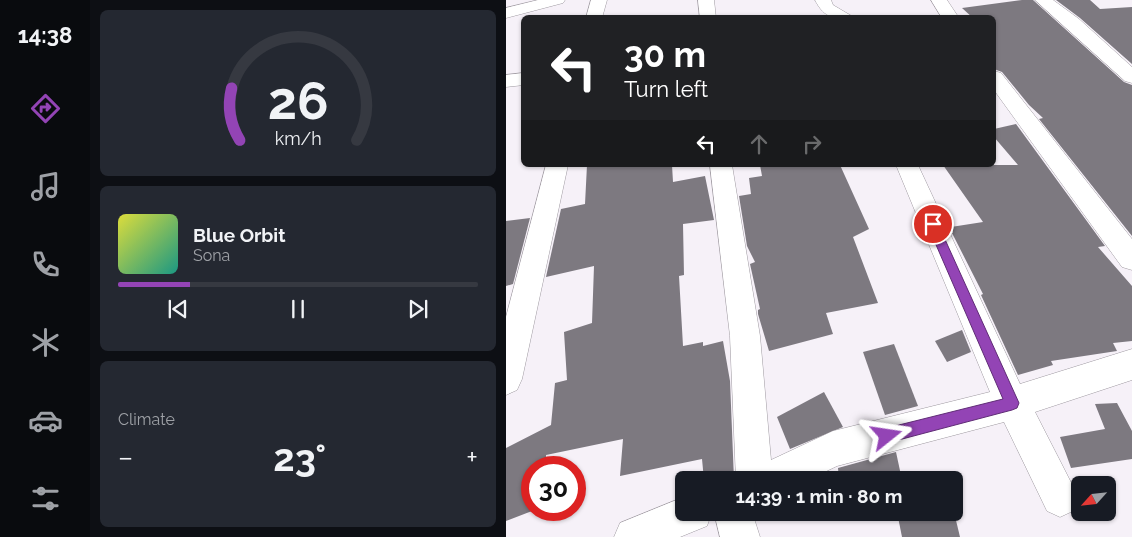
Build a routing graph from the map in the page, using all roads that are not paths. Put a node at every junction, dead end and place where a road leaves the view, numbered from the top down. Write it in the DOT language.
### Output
graph roads {
  1 [pos="557,0"];
  2 [pos="600,0"];
  3 [pos="706,0"];
  4 [pos="823,0"];
  5 [pos="939,0"];
  6 [pos="1043,0"];
  7 [pos="506,13"];
  8 [pos="595,15"];
  9 [pos="708,15"];
  10 [pos="839,15"];
  11 [pos="949,15"];
  12 [pos="1132,77"];
  13 [pos="521,79"];
  14 [pos="996,80"];
  15 [pos="506,81"];
  16 [pos="557,167"];
  17 [pos="721,167"];
  18 [pos="908,167"];
  19 [pos="1132,259"];
  20 [pos="1132,364"];
  21 [pos="506,379"];
  22 [pos="1012,403"];
  23 [pos="753,471"];
  24 [pos="788,471"];
  25 [pos="1060,498"];
  26 [pos="675,520"];
  27 [pos="736,521"];
  28 [pos="634,537"];
  29 [pos="740,537"];
  1 -- 7 [label="main road"];
  2 -- 8 [label="main road"];
  3 -- 9 [label="main road"];
  4 -- 10 [label="main road"];
  5 -- 11 [label="main road"];
  6 -- 12 [label="main road"];
  13 -- 15 [label="main road"];
  14 -- 19 [label="main road"];
  16 -- 21 [label="main road"];
  17 -- 23 [label="main road"];
  18 -- 22 [label="main road"];
  20 -- 22 [label="main road"];
  22 -- 24 [label="main road"];
  22 -- 25 [label="main road"];
  26 -- 28 [label="main road"];
  27 -- 29 [label="main road"];
}
